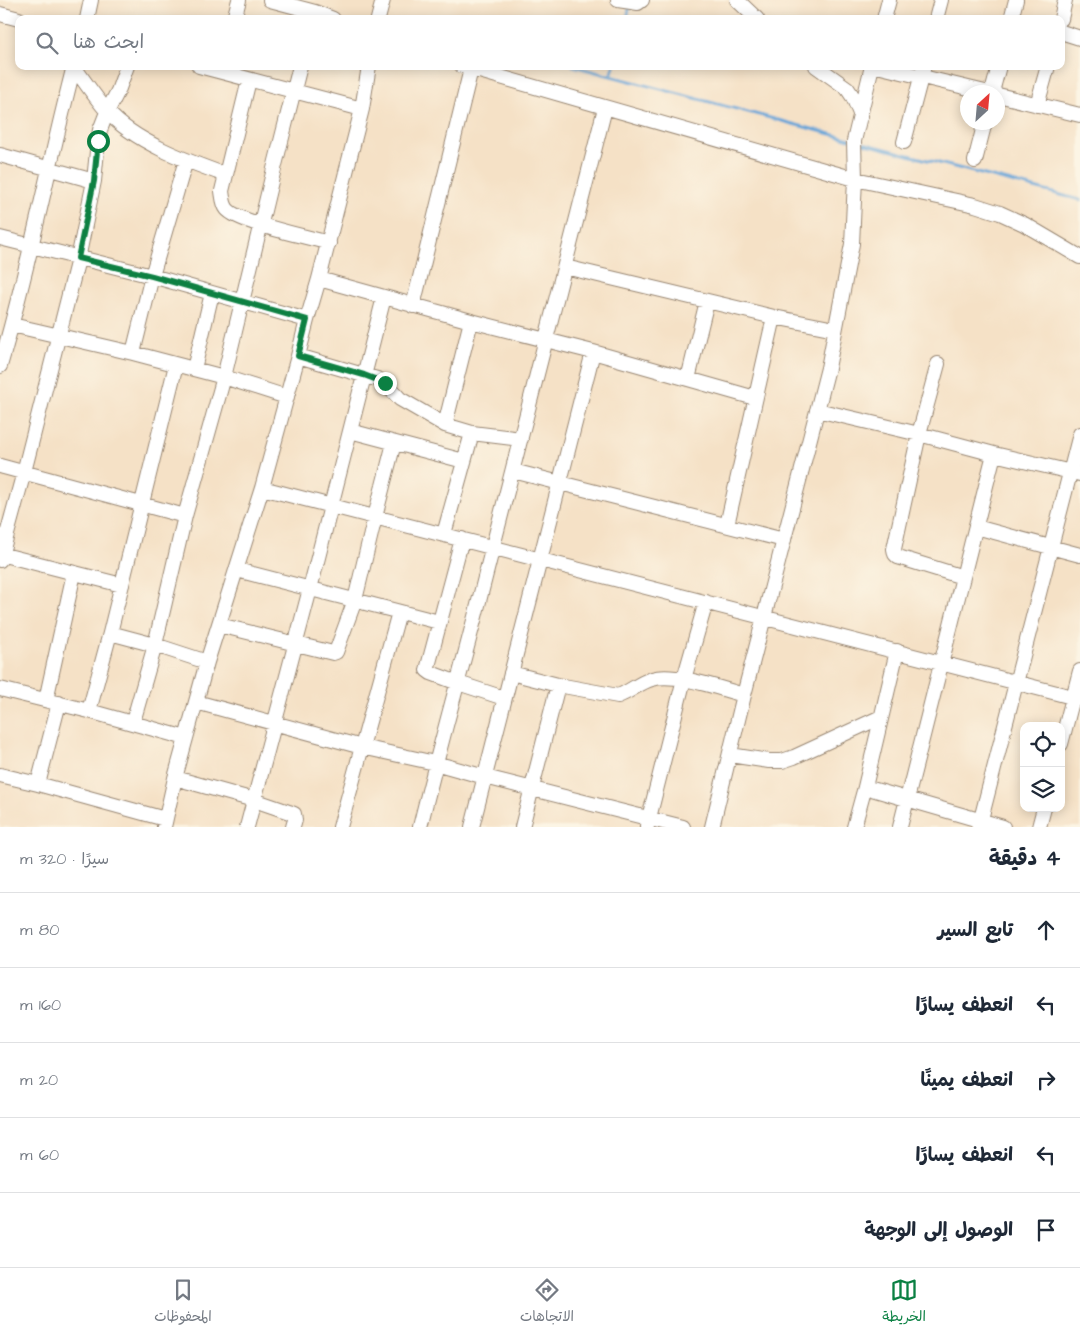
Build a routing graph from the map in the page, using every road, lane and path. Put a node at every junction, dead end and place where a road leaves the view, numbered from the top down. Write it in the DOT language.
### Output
graph roads {
  1 [pos="91,0"];
  2 [pos="239,0"];
  3 [pos="270,0"];
  4 [pos="383,0"];
  5 [pos="618,0"];
  6 [pos="642,0"];
  7 [pos="737,0"];
  8 [pos="889,0"];
  9 [pos="940,0"];
  10 [pos="1016,0"];
  11 [pos="1064,0"];
  12 [pos="315,10"];
  13 [pos="0,14"];
  14 [pos="87,15"];
  15 [pos="235,15"];
  16 [pos="379,15"];
  17 [pos="753,15"];
  18 [pos="885,15"];
  19 [pos="937,15"];
  20 [pos="1012,15"];
  21 [pos="1062,15"];
  22 [pos="15,18"];
  23 [pos="1065,33"];
  24 [pos="1080,38"];
  25 [pos="73,70"];
  26 [pos="76,70"];
  27 [pos="126,70"];
  28 [pos="223,70"];
  29 [pos="299,70"];
  30 [pos="368,70"];
  31 [pos="467,70"];
  32 [pos="474,70"];
  33 [pos="821,70"];
  34 [pos="871,70"];
  35 [pos="998,70"];
  36 [pos="1047,70"];
  37 [pos="923,71"];
  38 [pos="250,80"];
  39 [pos="964,85"];
  40 [pos="994,85"];
  41 [pos="293,92"];
  42 [pos="1005,97"];
  43 [pos="1037,104"];
  44 [pos="605,108"];
  45 [pos="362,109"];
  46 [pos="107,112"];
  47 [pos="1080,115"];
  48 [pos="861,116"];
  49 [pos="983,130"];
  50 [pos="904,142"];
  51 [pos="0,156"];
  52 [pos="186,160"];
  53 [pos="975,161"];
  54 [pos="49,169"];
  55 [pos="226,175"];
  56 [pos="855,179"];
  57 [pos="94,181"];
  58 [pos="260,225"];
  59 [pos="0,238"];
  60 [pos="329,242"];
  61 [pos="32,246"];
  62 [pos="1080,257"];
  63 [pos="78,258"];
  64 [pos="565,267"];
  65 [pos="152,276"];
  66 [pos="319,280"];
  67 [pos="212,293"];
  68 [pos="384,297"];
  69 [pos="707,301"];
  70 [pos="243,302"];
  71 [pos="413,306"];
  72 [pos="774,317"];
  73 [pos="307,320"];
  74 [pos="470,321"];
  75 [pos="12,325"];
  76 [pos="835,330"];
  77 [pos="59,336"];
  78 [pos="546,341"];
  79 [pos="593,352"];
  80 [pos="133,353"];
  81 [pos="298,356"];
  82 [pos="938,364"];
  83 [pos="176,365"];
  84 [pos="0,366"];
  85 [pos="194,369"];
  86 [pos="364,375"];
  87 [pos="224,377"];
  88 [pos="688,379"];
  89 [pos="287,397"];
  90 [pos="755,398"];
  91 [pos="817,410"];
  92 [pos="445,424"];
  93 [pos="350,431"];
  94 [pos="472,433"];
  95 [pos="918,434"];
  96 [pos="1080,434"];
  97 [pos="521,439"];
  98 [pos="394,443"];
  99 [pos="994,454"];
  100 [pos="464,461"];
  101 [pos="0,466"];
  102 [pos="512,471"];
  103 [pos="24,472"];
  104 [pos="1075,473"];
  105 [pos="560,483"];
  106 [pos="262,488"];
  107 [pos="142,504"];
  108 [pos="331,506"];
  109 [pos="185,516"];
  110 [pos="375,517"];
  111 [pos="727,525"];
  112 [pos="976,528"];
  113 [pos="444,534"];
  114 [pos="462,539"];
  115 [pos="784,540"];
  116 [pos="493,547"];
  117 [pos="1050,547"];
  118 [pos="1080,555"];
  119 [pos="0,556"];
  120 [pos="540,560"];
  121 [pos="237,570"];
  122 [pos="74,573"];
  123 [pos="963,577"];
  124 [pos="122,585"];
  125 [pos="310,589"];
  126 [pos="355,600"];
  127 [pos="706,602"];
  128 [pos="399,612"];
  129 [pos="764,617"];
  130 [pos="439,622"];
  131 [pos="219,625"];
  132 [pos="110,633"];
  133 [pos="155,644"];
  134 [pos="295,645"];
  135 [pos="897,651"];
  136 [pos="207,662"];
  137 [pos="942,663"];
  138 [pos="1080,671"];
  139 [pos="511,673"];
  140 [pos="684,679"];
  141 [pos="1016,682"];
  142 [pos="458,683"];
  143 [pos="558,685"];
  144 [pos="0,689"];
  145 [pos="744,695"];
  146 [pos="504,698"];
  147 [pos="1077,698"];
  148 [pos="52,701"];
  149 [pos="196,702"];
  150 [pos="89,711"];
  151 [pos="881,717"];
  152 [pos="132,722"];
  153 [pos="274,723"];
  154 [pos="1065,732"];
  155 [pos="186,738"];
  156 [pos="362,746"];
  157 [pos="730,755"];
  158 [pos="435,763"];
  159 [pos="0,775"];
  160 [pos="485,777"];
  161 [pos="175,778"];
  162 [pos="38,784"];
  163 [pos="865,787"];
  164 [pos="531,789"];
  165 [pos="907,799"];
  166 [pos="254,800"];
  167 [pos="1043,812"];
  168 [pos="165,823"];
  169 [pos="648,823"];
  170 [pos="980,824"];
  171 [pos="247,827"];
  172 [pos="293,827"];
  173 [pos="340,827"];
  174 [pos="420,827"];
  175 [pos="472,827"];
  176 [pos="522,827"];
  177 [pos="682,827"];
  178 [pos="712,827"];
  179 [pos="854,827"];
  180 [pos="900,827"];
  181 [pos="1002,827"];
  182 [pos="1039,827"];
  1 -- 14 [label="street"];
  2 -- 15 [label="street"];
  3 -- 12 [label="street"];
  4 -- 16 [label="street"];
  5 -- 6 [label="street"];
  7 -- 17 [label="street"];
  8 -- 18 [label="street"];
  9 -- 19 [label="street"];
  10 -- 20 [label="street"];
  11 -- 21 [label="street"];
  13 -- 22 [label="street"];
  23 -- 24 [label="street"];
  25 -- 54 [label="street"];
  26 -- 46 [label="street"];
  27 -- 46 [label="street"];
  28 -- 38 [label="street"];
  29 -- 41 [label="street"];
  30 -- 45 [label="street"];
  31 -- 71 [label="street"];
  32 -- 44 [label="street"];
  33 -- 48 [label="street"];
  34 -- 48 [label="street"];
  35 -- 40 [label="street"];
  36 -- 43 [label="street"];
  37 -- 39 [label="street"];
  37 -- 50 [label="street"];
  38 -- 41 [label="street"];
  38 -- 55 [label="street"];
  41 -- 45 [label="street"];
  41 -- 58 [label="street"];
  42 -- 43 [label="street"];
  43 -- 47 [label="street"];
  44 -- 56 [label="street"];
  44 -- 64 [label="street"];
  45 -- 60 [label="street"];
  46 -- 52 [label="street"];
  46 -- 57 [label="street"];
  48 -- 56 [label="street"];
  49 -- 53 [label="street"];
  51 -- 54 [label="street"];
  52 -- 55 [label="street"];
  52 -- 65 [label="street"];
  54 -- 57 [label="street"];
  54 -- 61 [label="street"];
  55 -- 58 [label="street"];
  56 -- 62 [label="street"];
  56 -- 76 [label="street"];
  57 -- 63 [label="street"];
  58 -- 60 [label="street"];
  58 -- 70 [label="street"];
  59 -- 61 [label="street"];
  60 -- 66 [label="street"];
  61 -- 63 [label="street"];
  61 -- 75 [label="street"];
  63 -- 65 [label="street"];
  63 -- 77 [label="street"];
  64 -- 69 [label="street"];
  64 -- 78 [label="street"];
  65 -- 67 [label="street"];
  65 -- 80 [label="street"];
  66 -- 68 [label="street"];
  66 -- 73 [label="street"];
  67 -- 70 [label="street"];
  67 -- 85 [label="street"];
  68 -- 71 [label="street"];
  68 -- 86 [label="street"];
  69 -- 72 [label="street"];
  69 -- 88 [label="street"];
  70 -- 73 [label="street"];
  70 -- 87 [label="street"];
  71 -- 74 [label="street"];
  72 -- 76 [label="street"];
  72 -- 90 [label="street"];
  73 -- 81 [label="street"];
  74 -- 78 [label="street"];
  74 -- 92 [label="street"];
  75 -- 77 [label="street"];
  75 -- 84 [label="street"];
  76 -- 91 [label="street"];
  77 -- 80 [label="street"];
  77 -- 103 [label="street"];
  78 -- 79 [label="street"];
  78 -- 97 [label="street"];
  79 -- 88 [label="street"];
  79 -- 105 [label="street"];
  80 -- 83 [label="street"];
  81 -- 86 [label="street"];
  81 -- 89 [label="street"];
  82 -- 95 [label="street"];
  83 -- 85 [label="street"];
  83 -- 107 [label="street"];
  85 -- 87 [label="street"];
  86 -- 92 [label="street"];
  86 -- 93 [label="street"];
  87 -- 89 [label="street"];
  87 -- 109 [label="street"];
  88 -- 90 [label="street"];
  89 -- 106 [label="street"];
  90 -- 111 [label="street"];
  91 -- 95 [label="street"];
  91 -- 115 [label="street"];
  92 -- 94 [label="street"];
  93 -- 98 [label="street"];
  93 -- 108 [label="street"];
  94 -- 97 [label="street"];
  94 -- 100 [label="street"];
  95 -- 99 [label="street"];
  95 -- 123 [label="street"];
  96 -- 104 [label="street"];
  97 -- 102 [label="street"];
  98 -- 100 [label="street"];
  98 -- 110 [label="street"];
  99 -- 104 [label="street"];
  99 -- 112 [label="street"];
  100 -- 113 [label="street"];
  101 -- 103 [label="street"];
  102 -- 105 [label="street"];
  102 -- 116 [label="street"];
  103 -- 107 [label="street"];
  103 -- 119 [label="street"];
  104 -- 117 [label="street"];
  105 -- 111 [label="street"];
  105 -- 120 [label="street"];
  106 -- 108 [label="street"];
  106 -- 121 [label="street"];
  107 -- 109 [label="street"];
  107 -- 124 [label="street"];
  108 -- 110 [label="street"];
  108 -- 125 [label="street"];
  109 -- 133 [label="street"];
  110 -- 113 [label="street"];
  110 -- 126 [label="street"];
  111 -- 115 [label="street"];
  112 -- 117 [label="street"];
  112 -- 123 [label="street"];
  113 -- 114 [label="street"];
  114 -- 116 [label="street"];
  114 -- 130 [label="street"];
  115 -- 129 [label="street"];
  116 -- 120 [label="street"];
  116 -- 142 [label="street"];
  117 -- 118 [label="street"];
  117 -- 141 [label="street"];
  119 -- 122 [label="street"];
  120 -- 127 [label="street"];
  120 -- 139 [label="street"];
  121 -- 125 [label="street"];
  121 -- 131 [label="street"];
  122 -- 124 [label="street"];
  122 -- 148 [label="street"];
  123 -- 137 [label="street"];
  124 -- 132 [label="street"];
  125 -- 126 [label="street"];
  125 -- 134 [label="street"];
  126 -- 128 [label="street"];
  126 -- 134 [label="street"];
  127 -- 129 [label="street"];
  127 -- 140 [label="street"];
  128 -- 130 [label="street"];
  128 -- 156 [label="street"];
  129 -- 135 [label="street"];
  129 -- 145 [label="street"];
  130 -- 142 [label="street"];
  131 -- 134 [label="street"];
  131 -- 136 [label="street"];
  132 -- 133 [label="street"];
  132 -- 150 [label="street"];
  133 -- 136 [label="street"];
  133 -- 152 [label="street"];
  134 -- 153 [label="street"];
  135 -- 137 [label="street"];
  135 -- 151 [label="street"];
  136 -- 149 [label="street"];
  137 -- 141 [label="street"];
  137 -- 165 [label="street"];
  138 -- 147 [label="street"];
  139 -- 143 [label="street"];
  139 -- 146 [label="street"];
  140 -- 143 [label="street"];
  140 -- 145 [label="street"];
  140 -- 169 [label="street"];
  141 -- 147 [label="street"];
  141 -- 170 [label="street"];
  142 -- 146 [label="street"];
  142 -- 158 [label="street"];
  143 -- 164 [label="street"];
  144 -- 148 [label="street"];
  145 -- 157 [label="street"];
  146 -- 160 [label="street"];
  147 -- 154 [label="street"];
  148 -- 150 [label="street"];
  148 -- 162 [label="street"];
  149 -- 153 [label="street"];
  149 -- 155 [label="street"];
  150 -- 152 [label="street"];
  151 -- 157 [label="street"];
  151 -- 163 [label="street"];
  152 -- 155 [label="street"];
  153 -- 156 [label="street"];
  153 -- 166 [label="street"];
  155 -- 161 [label="street"];
  156 -- 158 [label="street"];
  156 -- 173 [label="street"];
  157 -- 178 [label="street"];
  158 -- 160 [label="street"];
  158 -- 174 [label="street"];
  159 -- 162 [label="street"];
  160 -- 164 [label="street"];
  160 -- 175 [label="street"];
  161 -- 166 [label="street"];
  161 -- 168 [label="street"];
  162 -- 168 [label="street"];
  163 -- 165 [label="street"];
  163 -- 179 [label="street"];
  164 -- 169 [label="street"];
  164 -- 176 [label="street"];
  165 -- 170 [label="street"];
  165 -- 180 [label="street"];
  166 -- 171 [label="street"];
  166 -- 172 [label="street"];
  167 -- 182 [label="street"];
  169 -- 177 [label="street"];
  170 -- 181 [label="street"];
}
